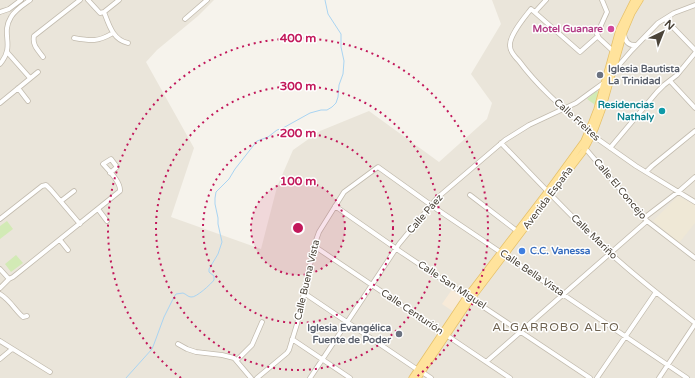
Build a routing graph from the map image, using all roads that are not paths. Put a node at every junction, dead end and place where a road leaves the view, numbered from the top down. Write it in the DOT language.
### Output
graph roads {
  1 [pos="21,0"];
  2 [pos="30,0"];
  3 [pos="80,0"];
  4 [pos="88,0"];
  5 [pos="119,0"];
  6 [pos="207,0"];
  7 [pos="546,0"];
  8 [pos="602,0"];
  9 [pos="634,0"];
  10 [pos="640,0"];
  11 [pos="695,5"];
  12 [pos="0,12"];
  13 [pos="104,12"];
  14 [pos="535,12"];
  15 [pos="665,18"];
  16 [pos="185,19"];
  17 [pos="624,32"];
  18 [pos="113,33"];
  19 [pos="598,36"];
  20 [pos="74,38"];
  21 [pos="128,43"];
  22 [pos="637,45"];
  23 [pos="695,51"];
  24 [pos="7,52"];
  25 [pos="613,52"];
  26 [pos="43,57"];
  27 [pos="0,64"];
  28 [pos="38,72"];
  29 [pos="612,75"];
  30 [pos="30,78"];
  31 [pos="605,81"];
  32 [pos="670,81"];
  33 [pos="18,88"];
  34 [pos="28,101"];
  35 [pos="0,103"];
  36 [pos="695,108"];
  37 [pos="563,109"];
  38 [pos="695,131"];
  39 [pos="590,133"];
  40 [pos="501,143"];
  41 [pos="585,148"];
  42 [pos="610,148"];
  43 [pos="378,167"];
  44 [pos="646,172"];
  45 [pos="110,173"];
  46 [pos="695,177"];
  47 [pos="74,191"];
  48 [pos="678,192"];
  49 [pos="549,193"];
  50 [pos="470,195"];
  51 [pos="61,201"];
  52 [pos="695,202"];
  53 [pos="431,205"];
  54 [pos="335,206"];
  55 [pos="98,209"];
  56 [pos="0,219"];
  57 [pos="645,219"];
  58 [pos="107,221"];
  59 [pos="80,224"];
  60 [pos="517,231"];
  61 [pos="60,240"];
  62 [pos="314,246"];
  63 [pos="397,248"];
  64 [pos="68,250"];
  65 [pos="503,253"];
  66 [pos="610,253"];
  67 [pos="695,258"];
  68 [pos="0,268"];
  69 [pos="9,279"];
  70 [pos="372,285"];
  71 [pos="0,288"];
  72 [pos="656,292"];
  73 [pos="304,293"];
  74 [pos="0,294"];
  75 [pos="563,294"];
  76 [pos="470,297"];
  77 [pos="27,316"];
  78 [pos="262,322"];
  79 [pos="347,322"];
  80 [pos="695,323"];
  81 [pos="521,331"];
  82 [pos="445,334"];
  83 [pos="626,336"];
  84 [pos="292,339"];
  85 [pos="0,341"];
  86 [pos="178,344"];
  87 [pos="12,349"];
  88 [pos="0,359"];
  89 [pos="237,360"];
  90 [pos="323,360"];
  91 [pos="486,362"];
  92 [pos="668,365"];
  93 [pos="420,371"];
  94 [pos="50,372"];
  95 [pos="252,378"];
  96 [pos="257,378"];
  97 [pos="310,378"];
  98 [pos="350,378"];
  99 [pos="412,378"];
  100 [pos="418,378"];
  101 [pos="431,378"];
  102 [pos="510,378"];
  103 [pos="590,378"];
  104 [pos="597,378"];
  105 [pos="659,378"];
  106 [pos="687,378"];
  1 -- 12 [label="street"];
  2 -- 24 [label="street"];
  3 -- 26 [label="street"];
  4 -- 13 [label="street"];
  5 -- 13 [label="street"];
  6 -- 16 [label="street"];
  7 -- 14 [label="street"];
  8 -- 19 [label="street"];
  9 -- 25 [label="main road, Avenida España"];
  10 -- 17 [label="main road, Avenida España"];
  11 -- 15 [label="street"];
  13 -- 18 [label="street"];
  14 -- 19 [label="street"];
  14 -- 37 [label="street, Calle Freites"];
  15 -- 22 [label="street"];
  15 -- 23 [label="street"];
  17 -- 22 [label="street"];
  17 -- 29 [label="main road, Avenida España"];
  18 -- 20 [label="street"];
  18 -- 21 [label="street"];
  19 -- 25 [label="street"];
  22 -- 29 [label="street"];
  23 -- 32 [label="street"];
  24 -- 27 [label="street"];
  24 -- 30 [label="street"];
  25 -- 31 [label="main road, Avenida España"];
  28 -- 30 [label="street"];
  29 -- 39 [label="main road, Avenida España"];
  30 -- 33 [label="street"];
  31 -- 37 [label="street, Calle Páez"];
  31 -- 39 [label="main road, Avenida España"];
  32 -- 36 [label="street"];
  32 -- 42 [label="street"];
  33 -- 34 [label="street"];
  33 -- 35 [label="street"];
  37 -- 39 [label="street, Calle Freites"];
  37 -- 40 [label="street, Calle Páez"];
  38 -- 44 [label="street"];
  39 -- 41 [label="main road, Avenida España"];
  39 -- 42 [label="street, Calle Freites"];
  39 -- 49 [label="main road, Avenida España"];
  40 -- 49 [label="street, Calle Mariño"];
  40 -- 53 [label="street, Calle Páez"];
  41 -- 49 [label="main road, Avenida España"];
  41 -- 57 [label="street, Calle El Concejo"];
  42 -- 44 [label="street, Calle Freites"];
  43 -- 53 [label="street, Calle Bella Vista"];
  43 -- 54 [label="street, Calle Buena Vista"];
  44 -- 48 [label="street, Calle Freites"];
  45 -- 55 [label="street"];
  46 -- 48 [label="street"];
  47 -- 51 [label="street"];
  48 -- 52 [label="street, Calle Freites"];
  48 -- 57 [label="street"];
  49 -- 60 [label="main road, Avenida España"];
  49 -- 65 [label="main road, Avenida España"];
  49 -- 66 [label="street, Calle Mariño"];
  50 -- 60 [label="street"];
  51 -- 56 [label="street"];
  51 -- 59 [label="street"];
  53 -- 63 [label="street, Calle Páez"];
  53 -- 65 [label="street, Calle Bella Vista"];
  54 -- 62 [label="street, Calle Buena Vista"];
  54 -- 63 [label="street, Calle San Miguel"];
  55 -- 58 [label="street"];
  55 -- 59 [label="street"];
  57 -- 66 [label="street"];
  57 -- 67 [label="street, Calle El Concejo"];
  59 -- 61 [label="street"];
  60 -- 65 [label="main road, Avenida España"];
  61 -- 64 [label="street"];
  61 -- 69 [label="street"];
  62 -- 70 [label="street, Calle Centurión"];
  62 -- 73 [label="street, Calle Buena Vista"];
  63 -- 70 [label="street, Calle Páez"];
  63 -- 76 [label="street, Calle San Miguel"];
  65 -- 75 [label="street, Calle Bella Vista"];
  65 -- 76 [label="main road, Avenida España"];
  66 -- 72 [label="street, Calle Mariño"];
  66 -- 75 [label="street"];
  68 -- 69 [label="street"];
  69 -- 71 [label="street"];
  70 -- 79 [label="street, Calle Páez"];
  70 -- 82 [label="street, Calle Centurión"];
  72 -- 80 [label="street, Calle Mariño"];
  72 -- 83 [label="street"];
  73 -- 79 [label="street"];
  73 -- 84 [label="street, Calle Buena Vista"];
  74 -- 77 [label="street"];
  75 -- 81 [label="street"];
  75 -- 83 [label="street, Calle Bella Vista"];
  76 -- 81 [label="street, Calle San Miguel"];
  76 -- 82 [label="main road, Avenida España"];
  78 -- 89 [label="street"];
  79 -- 90 [label="street, Calle Páez"];
  79 -- 93 [label="street"];
  80 -- 92 [label="street"];
  81 -- 91 [label="street"];
  81 -- 103 [label="street, Calle San Miguel"];
  82 -- 91 [label="street, Calle Centurión"];
  82 -- 93 [label="main road, Avenida España"];
  83 -- 92 [label="street, Calle Bella Vista"];
  83 -- 104 [label="street"];
  84 -- 90 [label="street"];
  84 -- 96 [label="street, Calle Buena Vista"];
  85 -- 87 [label="street"];
  86 -- 89 [label="street"];
  87 -- 88 [label="street"];
  87 -- 94 [label="street"];
  89 -- 95 [label="street"];
  90 -- 97 [label="street, Calle Páez"];
  90 -- 98 [label="street"];
  91 -- 102 [label="street, Calle Centurión"];
  92 -- 105 [label="street"];
  92 -- 106 [label="street, Calle Bella Vista"];
  93 -- 99 [label="main road, Avenida España"];
  93 -- 100 [label="main road, Avenida España"];
  93 -- 101 [label="street"];
}
